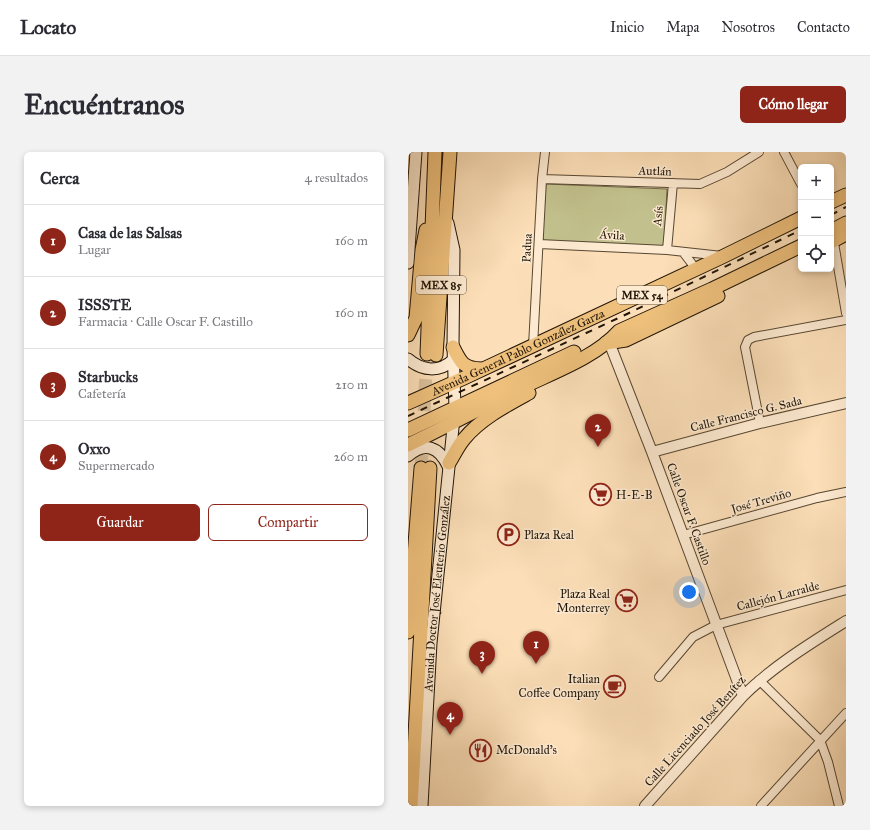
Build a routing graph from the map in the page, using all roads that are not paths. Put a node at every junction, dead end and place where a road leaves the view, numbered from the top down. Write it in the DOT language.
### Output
graph roads {
  1 [pos="416,152"];
  2 [pos="435,152"];
  3 [pos="450,152"];
  4 [pos="545,152"];
  5 [pos="759,152"];
  6 [pos="784,152"];
  7 [pos="798,178"];
  8 [pos="542,179"];
  9 [pos="673,184"];
  10 [pos="846,195"];
  11 [pos="433,199"];
  12 [pos="834,201"];
  13 [pos="447,216"];
  14 [pos="798,219"];
  15 [pos="846,223"];
  16 [pos="835,236"];
  17 [pos="539,244"];
  18 [pos="798,247"];
  19 [pos="668,250"];
  20 [pos="683,252"];
  21 [pos="724,256"];
  22 [pos="798,257"];
  23 [pos="408,263"];
  24 [pos="696,269"];
  25 [pos="846,313"];
  26 [pos="846,320"];
  27 [pos="408,335"];
  28 [pos="611,345"];
  29 [pos="533,346"];
  30 [pos="453,354"];
  31 [pos="408,359"];
  32 [pos="481,369"];
  33 [pos="455,382"];
  34 [pos="481,395"];
  35 [pos="507,400"];
  36 [pos="408,403"];
  37 [pos="846,403"];
  38 [pos="455,408"];
  39 [pos="454,423"];
  40 [pos="760,423"];
  41 [pos="408,430"];
  42 [pos="408,445"];
  43 [pos="652,452"];
  44 [pos="408,456"];
  45 [pos="449,464"];
  46 [pos="846,492"];
  47 [pos="683,535"];
  48 [pos="846,590"];
  49 [pos="846,621"];
  50 [pos="716,625"];
  51 [pos="408,632"];
  52 [pos="659,677"];
  53 [pos="758,680"];
  54 [pos="743,696"];
  55 [pos="846,713"];
  56 [pos="820,740"];
  57 [pos="411,806"];
  58 [pos="422,806"];
  59 [pos="645,806"];
  60 [pos="761,806"];
  61 [pos="839,806"];
  1 -- 23 [label="main road"];
  2 -- 11 [label="main road, MEX 85"];
  3 -- 13 [label="main road, MEX 85"];
  4 -- 8 [label="street, Padua"];
  5 -- 9 [label="street, Autlán"];
  6 -- 7 [label="street"];
  8 -- 9 [label="street, Autlán"];
  8 -- 17 [label="street, Padua"];
  9 -- 19 [label="street, Asís"];
  10 -- 12 [label="main road"];
  11 -- 13 [label="main road, MEX 85"];
  11 -- 27 [label="main road"];
  13 -- 30 [label="main road, MEX 85"];
  14 -- 21 [label="main road, Avenida General Pablo González Garza / MEX 54"];
  15 -- 16 [label="main road"];
  16 -- 25 [label="street"];
  17 -- 19 [label="street, Ávila"];
  17 -- 29 [label="street, Padua"];
  18 -- 28 [label="main road, Avenida General Pablo González Garza / MEX 54"];
  19 -- 20 [label="street, Ávila"];
  20 -- 21 [label="street, Ávila"];
  20 -- 24 [label="street"];
  21 -- 24 [label="main road, Avenida General Pablo González Garza / MEX 54"];
  22 -- 28 [label="main road, MEX 54"];
  24 -- 29 [label="main road, Avenida General Pablo González Garza / MEX 54"];
  26 -- 40 [label="street"];
  28 -- 34 [label="main road, Avenida General Pablo González Garza"];
  28 -- 35 [label="main road"];
  28 -- 43 [label="street, Calle Oscar F. Castillo"];
  29 -- 32 [label="main road, Avenida General Pablo González Garza / MEX 54"];
  30 -- 31 [label="main road"];
  30 -- 32 [label="main road"];
  30 -- 33 [label="main road, MEX 85"];
  32 -- 33 [label="main road, Avenida General Pablo González Garza / MEX 54"];
  33 -- 36 [label="main road, Avenida General Pablo González Garza / MEX 54"];
  33 -- 38 [label="main road, Avenida Doctor José Eleuterio González / MEX 85"];
  34 -- 35 [label="main road"];
  34 -- 38 [label="main road, Avenida General Pablo González Garza"];
  35 -- 39 [label="main road"];
  35 -- 45 [label="main road"];
  37 -- 40 [label="street, Calle Francisco G. Sada"];
  38 -- 39 [label="main road, Avenida Doctor José Eleuterio González / MEX 85"];
  38 -- 41 [label="main road, Avenida General Pablo González Garza"];
  39 -- 42 [label="main road"];
  39 -- 45 [label="main road, Avenida Doctor José Eleuterio González / MEX 85"];
  40 -- 43 [label="street, Calle Francisco G. Sada"];
  43 -- 47 [label="street, Calle Oscar F. Castillo"];
  44 -- 45 [label="main road"];
  45 -- 58 [label="main road, Avenida Doctor José Eleuterio González / MEX 85"];
  46 -- 47 [label="street, José Treviño"];
  47 -- 50 [label="street, Calle Oscar F. Castillo"];
  48 -- 50 [label="street, Callejón Larralde"];
  49 -- 53 [label="street, Calle Licenciado José Benítez"];
  50 -- 52 [label="street, Callejón Larralde"];
  50 -- 54 [label="street, Calle Oscar F. Castillo"];
  51 -- 57 [label="main road, Avenida Doctor José Eleuterio González"];
  53 -- 54 [label="street, Calle Licenciado José Benítez"];
  53 -- 56 [label="street"];
  54 -- 59 [label="street, Calle Licenciado José Benítez"];
  55 -- 56 [label="street"];
  56 -- 60 [label="street"];
  56 -- 61 [label="street"];
}
